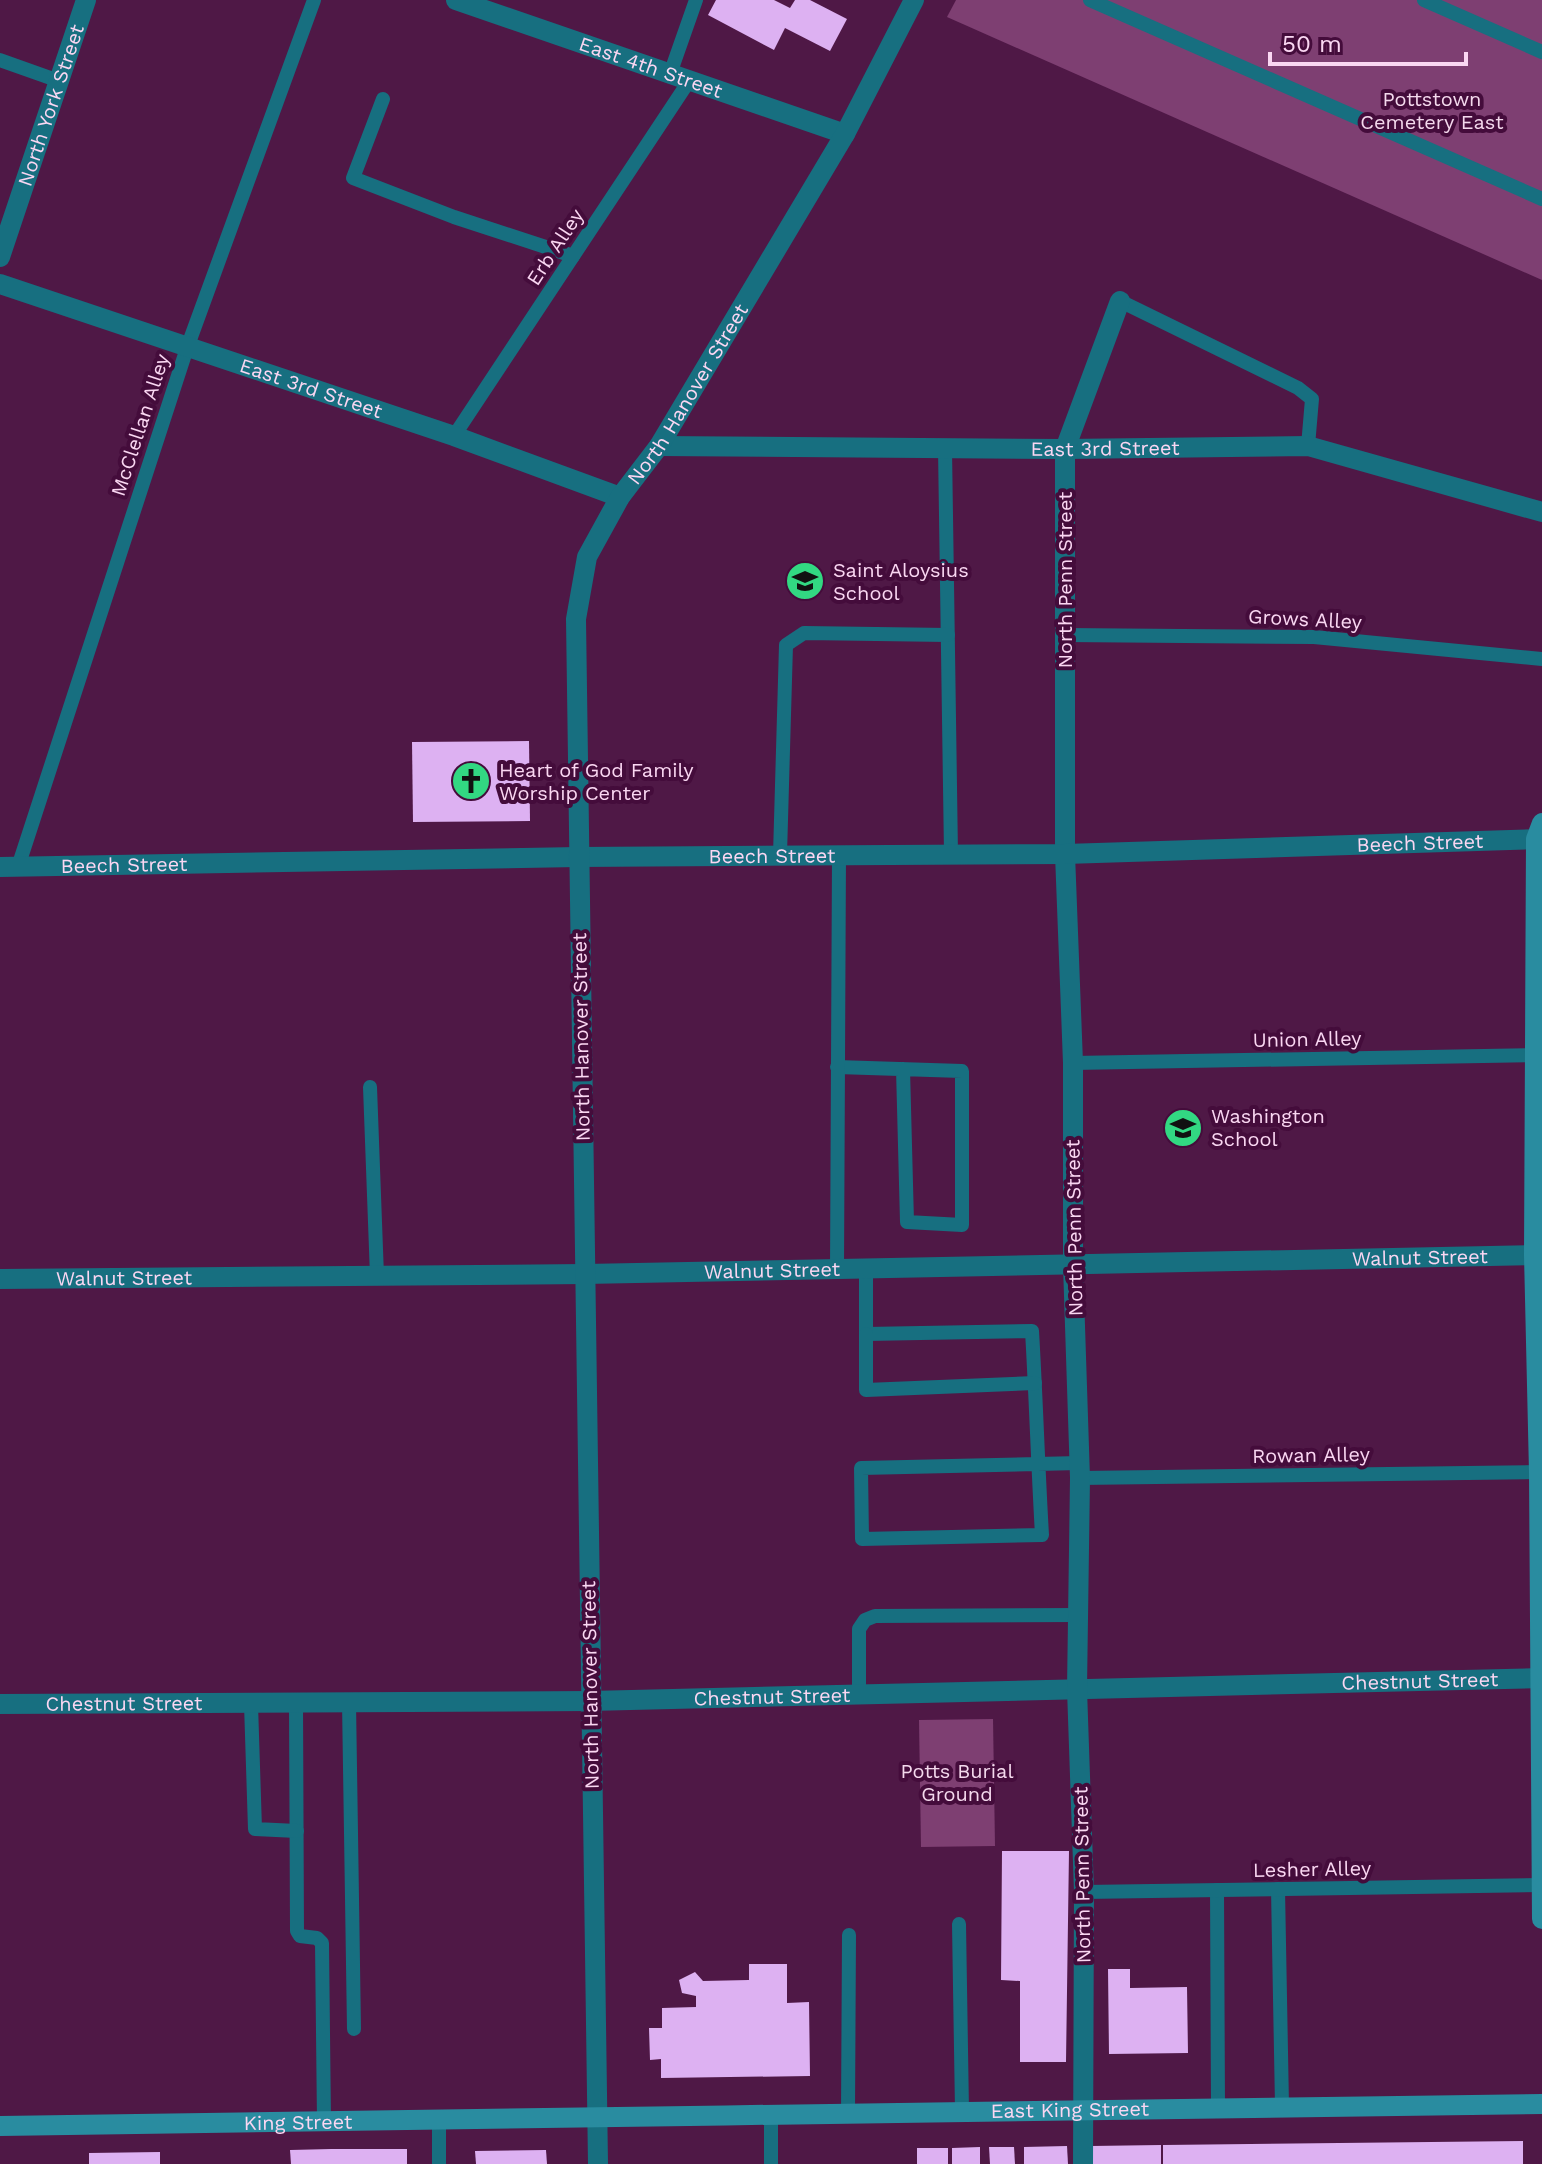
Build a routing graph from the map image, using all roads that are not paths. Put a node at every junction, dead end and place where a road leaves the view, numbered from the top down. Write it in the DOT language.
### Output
graph roads {
  1 [pos="86,0"];
  2 [pos="314,0"];
  3 [pos="456,0"];
  4 [pos="696,0"];
  5 [pos="914,0"];
  6 [pos="1090,0"];
  7 [pos="1424,0"];
  8 [pos="1542,52"];
  9 [pos="0,60"];
  10 [pos="679,77"];
  11 [pos="59,81"];
  12 [pos="383,99"];
  13 [pos="845,134"];
  14 [pos="1542,199"];
  15 [pos="573,256"];
  16 [pos="0,257"];
  17 [pos="0,284"];
  18 [pos="1120,301"];
  19 [pos="187,348"];
  20 [pos="454,436"];
  21 [pos="659,446"];
  22 [pos="1308,446"];
  23 [pos="945,448"];
  24 [pos="1065,449"];
  25 [pos="620,497"];
  26 [pos="1542,512"];
  27 [pos="948,635"];
  28 [pos="1065,635"];
  29 [pos="1542,659"];
  30 [pos="1540,834"];
  31 [pos="951,854"];
  32 [pos="1065,854"];
  33 [pos="780,855"];
  34 [pos="839,855"];
  35 [pos="578,857"];
  36 [pos="9,867"];
  37 [pos="1538,1055"];
  38 [pos="1073,1063"];
  39 [pos="837,1067"];
  40 [pos="903,1069"];
  41 [pos="370,1087"];
  42 [pos="1538,1255"];
  43 [pos="1073,1265"];
  44 [pos="866,1269"];
  45 [pos="837,1270"];
  46 [pos="585,1274"];
  47 [pos="377,1276"];
  48 [pos="0,1279"];
  49 [pos="866,1334"];
  50 [pos="1035,1383"];
  51 [pos="1038,1463"];
  52 [pos="1079,1470"];
  53 [pos="1540,1472"];
  54 [pos="1078,1615"];
  55 [pos="1541,1678"];
  56 [pos="1077,1689"];
  57 [pos="859,1695"];
  58 [pos="590,1701"];
  59 [pos="296,1702"];
  60 [pos="349,1702"];
  61 [pos="0,1704"];
  62 [pos="251,1704"];
  63 [pos="297,1831"];
  64 [pos="1542,1838"];
  65 [pos="1542,1885"];
  66 [pos="1278,1889"];
  67 [pos="1217,1890"];
  68 [pos="1084,1892"];
  69 [pos="1542,1919"];
  70 [pos="959,1924"];
  71 [pos="849,1935"];
  72 [pos="354,2029"];
  73 [pos="1542,2104"];
  74 [pos="1282,2106"];
  75 [pos="1218,2107"];
  76 [pos="1083,2108"];
  77 [pos="962,2111"];
  78 [pos="848,2114"];
  79 [pos="771,2116"];
  80 [pos="597,2119"];
  81 [pos="439,2121"];
  82 [pos="324,2122"];
  83 [pos="0,2126"];
  84 [pos="439,2164"];
  85 [pos="598,2164"];
  86 [pos="771,2164"];
  87 [pos="1083,2164"];
  1 -- 11 [label="street, North York Street"];
  2 -- 19 [label="lane, McClellan Alley"];
  3 -- 10 [label="street, East 4th Street"];
  4 -- 10 [label="lane, Erb Alley"];
  5 -- 13 [label="street, North Hanover Street"];
  6 -- 14 [label="lane"];
  7 -- 8 [label="lane"];
  9 -- 11 [label="lane"];
  10 -- 13 [label="street, East 4th Street"];
  10 -- 15 [label="lane, Erb Alley"];
  11 -- 16 [label="street, North York Street"];
  12 -- 15 [label="lane"];
  13 -- 21 [label="street, North Hanover Street"];
  15 -- 20 [label="lane, Erb Alley"];
  17 -- 19 [label="street, East 3rd Street"];
  18 -- 22 [label="lane"];
  18 -- 24 [label="street, North Penn Street"];
  19 -- 20 [label="street, East 3rd Street"];
  19 -- 36 [label="lane, McClellan Alley"];
  20 -- 25 [label="street, East 3rd Street"];
  21 -- 23 [label="street, East 3rd Street"];
  21 -- 25 [label="street, North Hanover Street"];
  22 -- 24 [label="street, East 3rd Street"];
  22 -- 26 [label="street, East 3rd Street"];
  23 -- 24 [label="street, East 3rd Street"];
  23 -- 27 [label="lane"];
  24 -- 28 [label="street, North Penn Street"];
  25 -- 35 [label="street, North Hanover Street"];
  27 -- 31 [label="lane"];
  27 -- 33 [label="lane"];
  28 -- 29 [label="lane, Grows Alley"];
  28 -- 32 [label="street, North Penn Street"];
  30 -- 32 [label="street, Beech Street"];
  30 -- 37 [label="main road"];
  31 -- 32 [label="street, Beech Street"];
  31 -- 34 [label="street, Beech Street"];
  32 -- 38 [label="street, North Penn Street"];
  33 -- 34 [label="street, Beech Street"];
  33 -- 35 [label="street, Beech Street"];
  34 -- 39 [label="lane"];
  35 -- 36 [label="street, Beech Street"];
  35 -- 46 [label="street, North Hanover Street"];
  37 -- 38 [label="lane, Union Alley"];
  37 -- 42 [label="main road"];
  38 -- 43 [label="street, North Penn Street"];
  39 -- 40 [label="lane"];
  39 -- 45 [label="lane"];
  40 -- 40 [label="lane"];
  41 -- 47 [label="lane"];
  42 -- 43 [label="street, Walnut Street"];
  42 -- 53 [label="main road"];
  43 -- 44 [label="street, Walnut Street"];
  43 -- 52 [label="street, North Penn Street"];
  44 -- 45 [label="street, Walnut Street"];
  44 -- 49 [label="lane"];
  45 -- 46 [label="street, Walnut Street"];
  46 -- 47 [label="street, Walnut Street"];
  46 -- 58 [label="street, North Hanover Street"];
  47 -- 48 [label="street, Walnut Street"];
  49 -- 50 [label="lane"];
  49 -- 50 [label="lane"];
  50 -- 51 [label="lane"];
  51 -- 51 [label="lane, Rowan Alley"];
  51 -- 52 [label="lane, Rowan Alley"];
  52 -- 53 [label="lane, Rowan Alley"];
  52 -- 54 [label="street, North Penn Street"];
  53 -- 55 [label="main road"];
  54 -- 56 [label="street, North Penn Street"];
  54 -- 57 [label="lane"];
  55 -- 56 [label="street, Chestnut Street"];
  55 -- 64 [label="main road"];
  56 -- 57 [label="street, Chestnut Street"];
  56 -- 68 [label="street, North Penn Street"];
  57 -- 58 [label="street, Chestnut Street"];
  58 -- 60 [label="street, Chestnut Street"];
  58 -- 80 [label="street, North Hanover Street"];
  59 -- 60 [label="street, Chestnut Street"];
  59 -- 62 [label="street, Chestnut Street"];
  59 -- 63 [label="lane"];
  60 -- 72 [label="lane"];
  61 -- 62 [label="street, Chestnut Street"];
  62 -- 63 [label="lane"];
  63 -- 82 [label="lane"];
  64 -- 65 [label="main road"];
  65 -- 66 [label="lane, Lesher Alley"];
  65 -- 69 [label="main road"];
  66 -- 67 [label="lane, Lesher Alley"];
  66 -- 74 [label="lane"];
  67 -- 68 [label="lane, Lesher Alley"];
  67 -- 75 [label="lane"];
  68 -- 76 [label="street, North Penn Street"];
  70 -- 77 [label="lane"];
  71 -- 78 [label="lane"];
  73 -- 74 [label="main road, East King Street"];
  74 -- 75 [label="main road, East King Street"];
  75 -- 76 [label="main road, East King Street"];
  76 -- 77 [label="main road, East King Street"];
  76 -- 87 [label="street, North Penn Street"];
  77 -- 78 [label="main road, East King Street"];
  78 -- 79 [label="main road, East King Street"];
  79 -- 80 [label="main road, East King Street"];
  79 -- 86 [label="lane"];
  80 -- 81 [label="main road, King Street"];
  80 -- 85 [label="street, North Hanover Street"];
  81 -- 82 [label="main road, King Street"];
  81 -- 84 [label="lane"];
  82 -- 83 [label="main road, King Street"];
}
